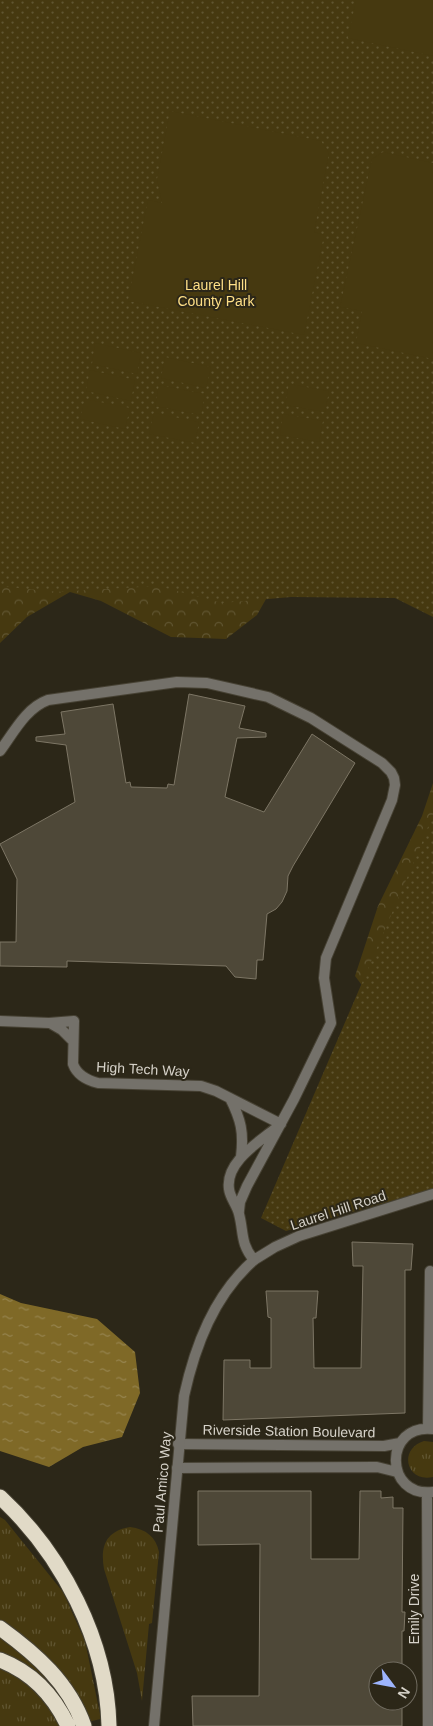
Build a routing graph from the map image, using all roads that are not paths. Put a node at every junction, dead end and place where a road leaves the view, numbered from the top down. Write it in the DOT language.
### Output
graph roads {
  1 [pos="0,751"];
  2 [pos="0,1021"];
  3 [pos="49,1023"];
  4 [pos="73,1041"];
  5 [pos="230,1098"];
  6 [pos="281,1124"];
  7 [pos="241,1157"];
  8 [pos="433,1194"];
  9 [pos="239,1212"];
  10 [pos="254,1260"];
  11 [pos="430,1271"];
  12 [pos="430,1428"];
  13 [pos="178,1444"];
  14 [pos="400,1444"];
  15 [pos="177,1468"];
  16 [pos="397,1472"];
  17 [pos="430,1492"];
  18 [pos="0,1497"];
  19 [pos="0,1628"];
  20 [pos="0,1660"];
  21 [pos="154,1725"];
  22 [pos="68,1726"];
  23 [pos="84,1726"];
  24 [pos="109,1726"];
  25 [pos="428,1726"];
  1 -- 6 [label="street"];
  2 -- 3 [label="street"];
  3 -- 4 [label="street"];
  3 -- 4 [label="street, High Tech Way"];
  4 -- 5 [label="street, High Tech Way"];
  5 -- 6 [label="street, High Tech Way"];
  5 -- 7 [label="street"];
  6 -- 7 [label="street"];
  6 -- 9 [label="street"];
  7 -- 9 [label="street"];
  8 -- 10 [label="street, Laurel Hill Road"];
  9 -- 10 [label="street"];
  10 -- 13 [label="street, Paul Amico Way"];
  11 -- 12 [label="street"];
  12 -- 14 [label="street"];
  13 -- 14 [label="street, Riverside Station Boulevard"];
  13 -- 15 [label="street, Paul Amico Way"];
  14 -- 16 [label="street"];
  15 -- 16 [label="street"];
  15 -- 21 [label="street, Paul Amico Way"];
  16 -- 17 [label="street"];
  17 -- 25 [label="street, Emily Drive"];
  18 -- 24 [label="highway"];
  19 -- 23 [label="highway"];
  20 -- 22 [label="highway"];
}
